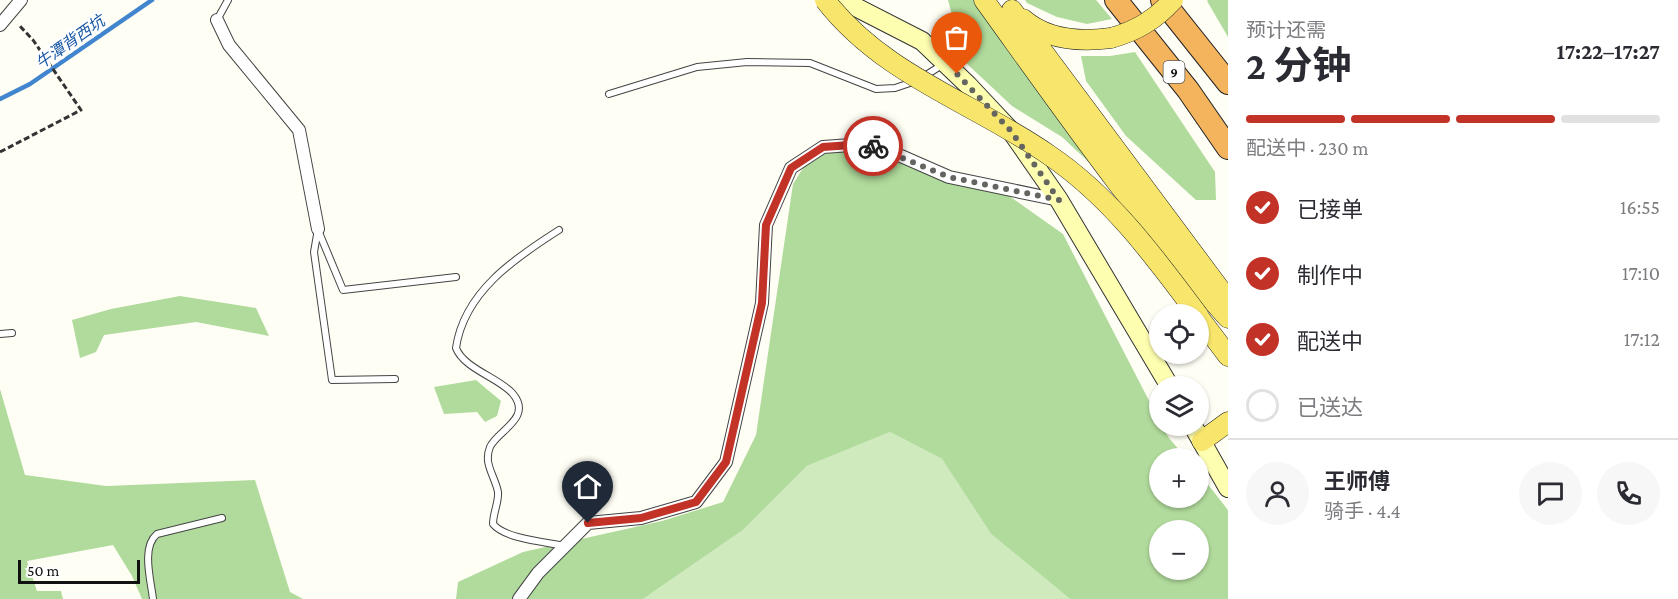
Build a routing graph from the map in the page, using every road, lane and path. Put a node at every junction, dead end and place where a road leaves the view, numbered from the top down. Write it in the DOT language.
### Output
graph roads {
  1 [pos="21,0"];
  2 [pos="228,0"];
  3 [pos="825,0"];
  4 [pos="842,0"];
  5 [pos="984,0"];
  6 [pos="1116,0"];
  7 [pos="1162,0"];
  8 [pos="1173,0"];
  9 [pos="1008,5"];
  10 [pos="8,14"];
  11 [pos="217,20"];
  12 [pos="0,25"];
  13 [pos="945,63"];
  14 [pos="1228,83"];
  15 [pos="609,94"];
  16 [pos="1228,148"];
  17 [pos="0,152"];
  18 [pos="1059,200"];
  19 [pos="318,229"];
  20 [pos="559,230"];
  21 [pos="456,277"];
  22 [pos="1228,300"];
  23 [pos="1189,304"];
  24 [pos="1228,318"];
  25 [pos="1209,331"];
  26 [pos="12,333"];
  27 [pos="0,334"];
  28 [pos="1228,356"];
  29 [pos="1163,376"];
  30 [pos="395,379"];
  31 [pos="1228,422"];
  32 [pos="1209,429"];
  33 [pos="1199,436"];
  34 [pos="1228,488"];
  35 [pos="222,518"];
  36 [pos="566,546"];
  37 [pos="153,599"];
  38 [pos="519,599"];
  1 -- 10 [label="street"];
  2 -- 11 [label="lane"];
  3 -- 23 [label="main road, bridge"];
  4 -- 13 [label="street"];
  5 -- 24 [label="main road"];
  6 -- 16 [label="highway, 9"];
  7 -- 14 [label="highway, 9"];
  8 -- 9 [label="main road, bridge"];
  9 -- 22 [label="main road"];
  10 -- 12 [label="street"];
  10 -- 17 [label="path"];
  11 -- 19 [label="street"];
  13 -- 15 [label="lane"];
  13 -- 18 [label="street"];
  18 -- 29 [label="street"];
  18 -- 36 [label="street"];
  19 -- 21 [label="lane"];
  19 -- 30 [label="lane"];
  20 -- 36 [label="lane"];
  25 -- 28 [label="main road"];
  26 -- 27 [label="lane"];
  31 -- 32 [label="main road"];
  33 -- 34 [label="street"];
  35 -- 37 [label="lane"];
  36 -- 38 [label="street"];
}
